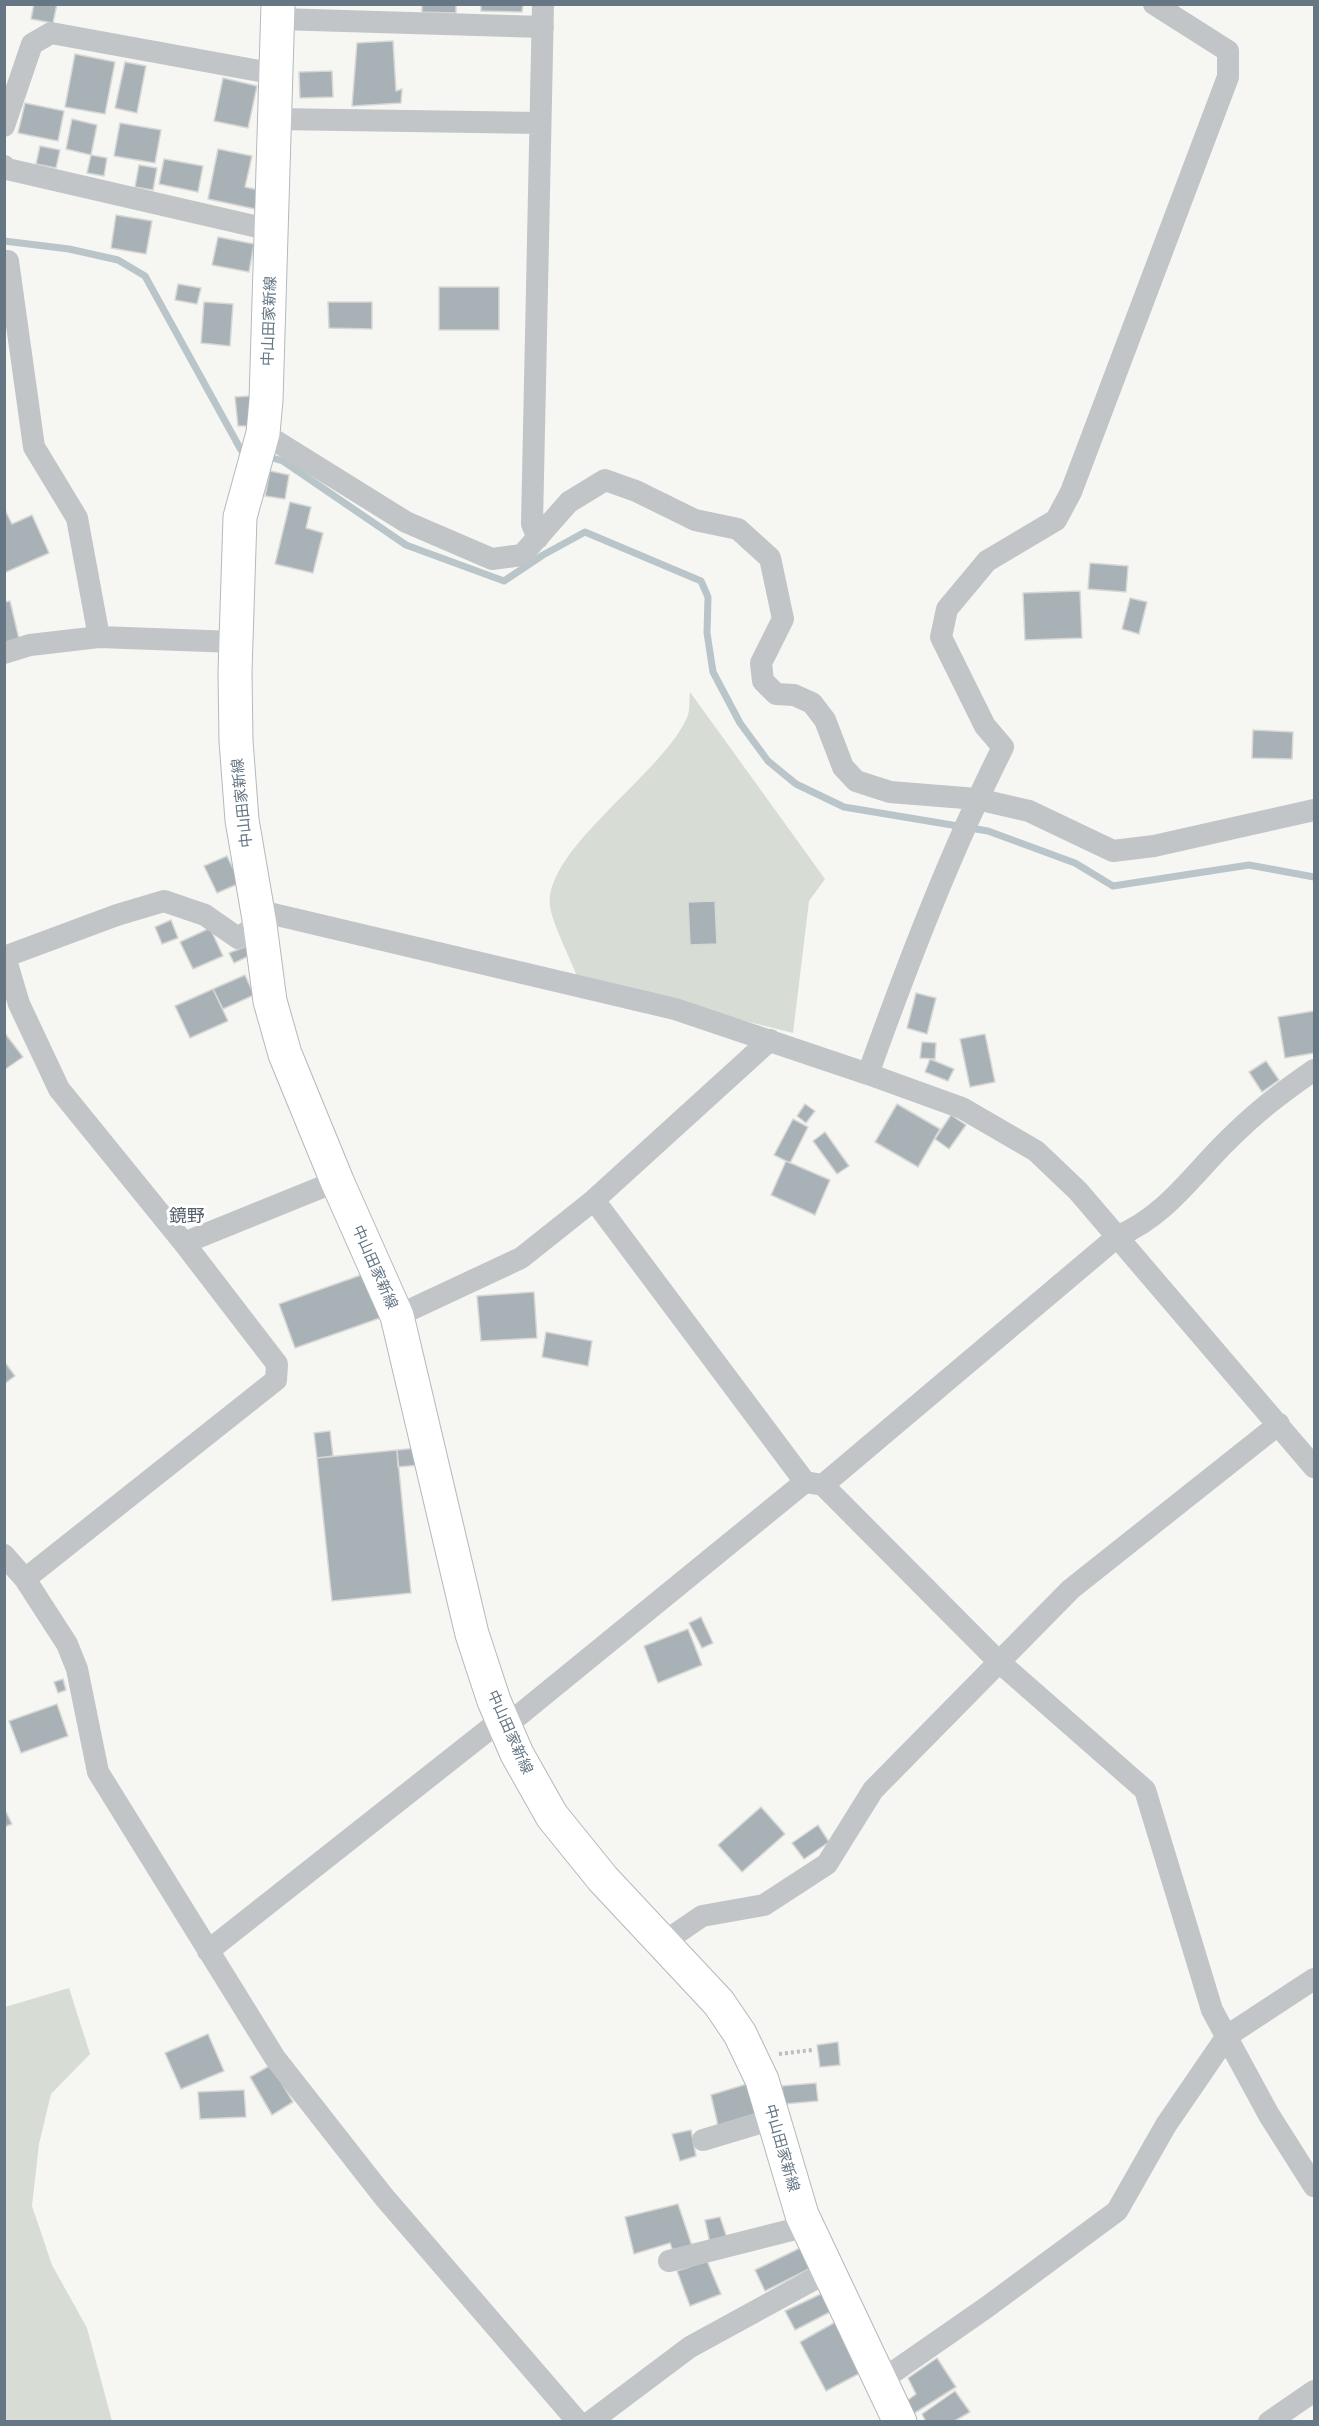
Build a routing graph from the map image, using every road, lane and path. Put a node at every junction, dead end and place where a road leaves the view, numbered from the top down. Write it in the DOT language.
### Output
graph roads {
  1 [pos="543,4"];
  2 [pos="1154,4"];
  3 [pos="278,12"];
  4 [pos="543,27"];
  5 [pos="276,74"];
  6 [pos="276,119"];
  7 [pos="540,123"];
  8 [pos="4,126"];
  9 [pos="4,166"];
  10 [pos="271,230"];
  11 [pos="8,261"];
  12 [pos="263,433"];
  13 [pos="538,538"];
  14 [pos="99,638"];
  15 [pos="235,642"];
  16 [pos="4,653"];
  17 [pos="977,799"];
  18 [pos="1314,810"];
  19 [pos="260,924"];
  20 [pos="5,957"];
  21 [pos="770,1040"];
  22 [pos="1314,1071"];
  23 [pos="868,1074"];
  24 [pos="337,1181"];
  25 [pos="594,1200"];
  26 [pos="1118,1236"];
  27 [pos="184,1243"];
  28 [pos="397,1316"];
  29 [pos="1279,1424"];
  30 [pos="1314,1467"];
  31 [pos="814,1483"];
  32 [pos="4,1555"];
  33 [pos="25,1579"];
  34 [pos="998,1661"];
  35 [pos="502,1719"];
  36 [pos="664,1942"];
  37 [pos="208,1951"];
  38 [pos="1314,1979"];
  39 [pos="1227,2036"];
  40 [pos="773,2119"];
  41 [pos="703,2140"];
  42 [pos="1314,2186"];
  43 [pos="807,2226"];
  44 [pos="669,2261"];
  45 [pos="829,2271"];
  46 [pos="882,2380"];
  47 [pos="1314,2391"];
  48 [pos="578,2421"];
  49 [pos="590,2421"];
  50 [pos="900,2421"];
  51 [pos="1269,2421"];
  1 -- 4 [label="street"];
  2 -- 17 [label="street"];
  3 -- 4 [label="street"];
  3 -- 5 [label="main road, 中山田家新線"];
  4 -- 7 [label="street"];
  5 -- 6 [label="main road, 中山田家新線"];
  5 -- 8 [label="street"];
  6 -- 7 [label="street"];
  6 -- 10 [label="main road, 中山田家新線"];
  7 -- 13 [label="street"];
  9 -- 10 [label="street"];
  10 -- 12 [label="main road, 中山田家新線"];
  11 -- 14 [label="street"];
  12 -- 13 [label="street"];
  12 -- 15 [label="main road, 中山田家新線"];
  13 -- 17 [label="street"];
  14 -- 15 [label="street"];
  14 -- 16 [label="street"];
  15 -- 19 [label="main road, 中山田家新線"];
  17 -- 18 [label="street"];
  17 -- 23 [label="street"];
  19 -- 20 [label="street"];
  19 -- 21 [label="street"];
  19 -- 24 [label="main road, 中山田家新線"];
  20 -- 27 [label="street"];
  21 -- 23 [label="street"];
  21 -- 25 [label="street"];
  22 -- 26 [label="street"];
  23 -- 26 [label="street"];
  24 -- 27 [label="street"];
  24 -- 28 [label="main road, 中山田家新線"];
  25 -- 28 [label="street"];
  25 -- 31 [label="street"];
  26 -- 29 [label="street"];
  26 -- 31 [label="street"];
  27 -- 33 [label="street"];
  28 -- 35 [label="main road, 中山田家新線"];
  29 -- 30 [label="street"];
  29 -- 34 [label="street"];
  31 -- 34 [label="street"];
  31 -- 35 [label="street"];
  32 -- 33 [label="street"];
  33 -- 37 [label="street"];
  34 -- 36 [label="street"];
  34 -- 39 [label="street"];
  35 -- 36 [label="main road, 中山田家新線"];
  35 -- 37 [label="street"];
  36 -- 40 [label="main road, 中山田家新線"];
  37 -- 48 [label="street"];
  38 -- 39 [label="street"];
  39 -- 42 [label="street"];
  39 -- 46 [label="street"];
  40 -- 41 [label="street"];
  40 -- 43 [label="main road, 中山田家新線"];
  43 -- 44 [label="street"];
  43 -- 45 [label="main road, 中山田家新線"];
  45 -- 46 [label="main road, 中山田家新線"];
  45 -- 49 [label="street"];
  46 -- 50 [label="main road, 中山田家新線"];
  47 -- 51 [label="street"];
}
